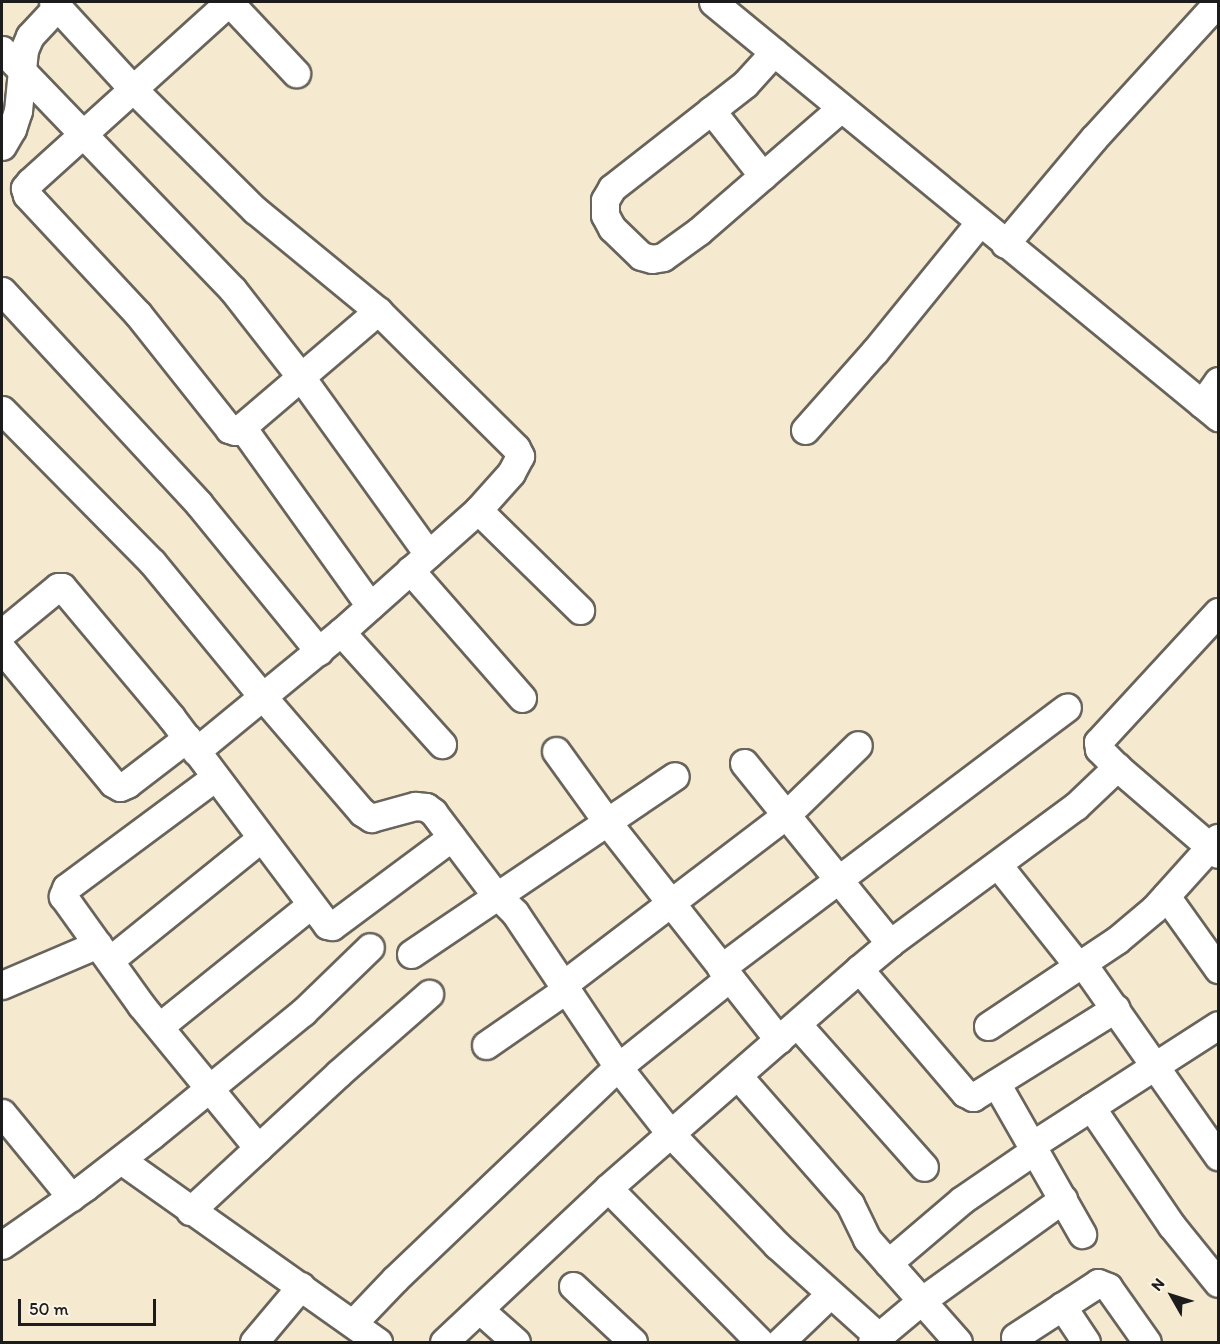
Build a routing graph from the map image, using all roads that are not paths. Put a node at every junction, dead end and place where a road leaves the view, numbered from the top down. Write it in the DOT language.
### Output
graph roads {
  1 [pos="229,2"];
  2 [pos="715,2"];
  3 [pos="1218,3"];
  4 [pos="55,4"];
  5 [pos="2,50"];
  6 [pos="774,52"];
  7 [pos="21,71"];
  8 [pos="296,73"];
  9 [pos="133,89"];
  10 [pos="841,108"];
  11 [pos="711,110"];
  12 [pos="82,136"];
  13 [pos="2,146"];
  14 [pos="763,176"];
  15 [pos="980,223"];
  16 [pos="1005,244"];
  17 [pos="2,291"];
  18 [pos="378,311"];
  19 [pos="302,377"];
  20 [pos="1218,381"];
  21 [pos="2,410"];
  22 [pos="1210,410"];
  23 [pos="242,427"];
  24 [pos="805,430"];
  25 [pos="478,510"];
  26 [pos="419,562"];
  27 [pos="370,606"];
  28 [pos="580,610"];
  29 [pos="1218,612"];
  30 [pos="341,632"];
  31 [pos="2,633"];
  32 [pos="2,648"];
  33 [pos="319,651"];
  34 [pos="263,698"];
  35 [pos="522,698"];
  36 [pos="1067,707"];
  37 [pos="191,744"];
  38 [pos="442,744"];
  39 [pos="858,745"];
  40 [pos="556,751"];
  41 [pos="744,763"];
  42 [pos="1117,767"];
  43 [pos="675,776"];
  44 [pos="214,778"];
  45 [pos="786,815"];
  46 [pos="608,823"];
  47 [pos="452,837"];
  48 [pos="260,839"];
  49 [pos="1216,846"];
  50 [pos="998,865"];
  51 [pos="839,880"];
  52 [pos="498,896"];
  53 [pos="1166,897"];
  54 [pos="670,902"];
  55 [pos="309,906"];
  56 [pos="890,943"];
  57 [pos="370,947"];
  58 [pos="104,952"];
  59 [pos="411,954"];
  60 [pos="1081,966"];
  61 [pos="859,969"];
  62 [pos="1218,969"];
  63 [pos="725,973"];
  64 [pos="2,985"];
  65 [pos="566,986"];
  66 [pos="429,994"];
  67 [pos="1116,1008"];
  68 [pos="1218,1025"];
  69 [pos="160,1026"];
  70 [pos="988,1026"];
  71 [pos="788,1032"];
  72 [pos="486,1045"];
  73 [pos="1155,1065"];
  74 [pos="618,1067"];
  75 [pos="738,1076"];
  76 [pos="996,1083"];
  77 [pos="208,1088"];
  78 [pos="1091,1107"];
  79 [pos="2,1113"];
  80 [pos="670,1133"];
  81 [pos="258,1148"];
  82 [pos="1034,1148"];
  83 [pos="1218,1156"];
  84 [pos="121,1160"];
  85 [pos="924,1167"];
  86 [pos="608,1188"];
  87 [pos="71,1197"];
  88 [pos="1063,1199"];
  89 [pos="190,1211"];
  90 [pos="1082,1234"];
  91 [pos="2,1245"];
  92 [pos="888,1263"];
  93 [pos="1218,1283"];
  94 [pos="301,1286"];
  95 [pos="573,1286"];
  96 [pos="830,1294"];
  97 [pos="921,1301"];
  98 [pos="1062,1306"];
  99 [pos="480,1310"];
  100 [pos="369,1337"];
  101 [pos="1015,1337"];
  102 [pos="625,1340"];
  103 [pos="875,1340"];
  104 [pos="254,1342"];
  105 [pos="444,1342"];
  106 [pos="516,1342"];
  107 [pos="760,1342"];
  108 [pos="780,1342"];
  109 [pos="958,1342"];
  110 [pos="1086,1342"];
  111 [pos="1147,1342"];
  1 -- 8 [label="street"];
  1 -- 9 [label="street"];
  2 -- 6 [label="street"];
  3 -- 16 [label="street"];
  4 -- 7 [label="street"];
  4 -- 9 [label="street"];
  5 -- 7 [label="street"];
  6 -- 10 [label="street"];
  6 -- 11 [label="street"];
  7 -- 12 [label="street"];
  7 -- 13 [label="street"];
  9 -- 12 [label="street"];
  9 -- 18 [label="street"];
  10 -- 14 [label="street"];
  10 -- 15 [label="street"];
  11 -- 14 [label="street"];
  11 -- 14 [label="street"];
  12 -- 19 [label="street"];
  12 -- 23 [label="street"];
  15 -- 16 [label="street"];
  15 -- 24 [label="street"];
  16 -- 22 [label="street"];
  17 -- 33 [label="street"];
  18 -- 19 [label="street"];
  18 -- 25 [label="street"];
  19 -- 23 [label="street"];
  19 -- 26 [label="street"];
  20 -- 22 [label="street"];
  21 -- 34 [label="street"];
  23 -- 27 [label="street"];
  25 -- 26 [label="street"];
  25 -- 28 [label="street"];
  26 -- 27 [label="street"];
  26 -- 35 [label="street"];
  27 -- 30 [label="street"];
  29 -- 42 [label="street"];
  30 -- 33 [label="street"];
  30 -- 38 [label="street"];
  31 -- 37 [label="street"];
  32 -- 37 [label="street"];
  33 -- 34 [label="street"];
  34 -- 37 [label="street"];
  34 -- 47 [label="street"];
  36 -- 51 [label="street"];
  37 -- 44 [label="street"];
  39 -- 45 [label="street"];
  40 -- 46 [label="street"];
  41 -- 45 [label="street"];
  42 -- 49 [label="street"];
  42 -- 50 [label="street"];
  43 -- 46 [label="street"];
  44 -- 48 [label="street"];
  44 -- 58 [label="street"];
  45 -- 51 [label="street"];
  45 -- 54 [label="street"];
  46 -- 52 [label="street"];
  46 -- 54 [label="street"];
  47 -- 52 [label="street"];
  47 -- 55 [label="street"];
  48 -- 55 [label="street"];
  48 -- 58 [label="street"];
  49 -- 53 [label="street"];
  50 -- 56 [label="street"];
  50 -- 60 [label="street"];
  51 -- 56 [label="street"];
  51 -- 63 [label="street"];
  52 -- 59 [label="street"];
  52 -- 65 [label="street"];
  53 -- 60 [label="street"];
  53 -- 62 [label="street"];
  54 -- 63 [label="street"];
  54 -- 65 [label="street"];
  55 -- 69 [label="street"];
  56 -- 61 [label="street"];
  57 -- 77 [label="street"];
  58 -- 64 [label="street"];
  58 -- 69 [label="street"];
  60 -- 67 [label="street"];
  60 -- 70 [label="street"];
  61 -- 71 [label="street"];
  61 -- 76 [label="street"];
  63 -- 71 [label="street"];
  63 -- 74 [label="street"];
  65 -- 72 [label="street"];
  65 -- 74 [label="street"];
  66 -- 81 [label="street"];
  67 -- 73 [label="street"];
  67 -- 76 [label="street"];
  68 -- 73 [label="street"];
  69 -- 77 [label="street"];
  71 -- 75 [label="street"];
  71 -- 85 [label="street"];
  73 -- 78 [label="street"];
  73 -- 83 [label="street"];
  74 -- 80 [label="street"];
  74 -- 100 [label="street"];
  75 -- 80 [label="street"];
  75 -- 92 [label="street"];
  76 -- 82 [label="street"];
  77 -- 81 [label="street"];
  77 -- 84 [label="street"];
  78 -- 82 [label="street"];
  78 -- 93 [label="street"];
  79 -- 87 [label="street"];
  80 -- 86 [label="street"];
  80 -- 96 [label="street"];
  81 -- 89 [label="street"];
  82 -- 88 [label="street"];
  82 -- 92 [label="street"];
  84 -- 87 [label="street"];
  84 -- 89 [label="street"];
  86 -- 99 [label="street"];
  86 -- 107 [label="street"];
  87 -- 91 [label="street"];
  88 -- 90 [label="street"];
  88 -- 97 [label="street"];
  89 -- 94 [label="street"];
  92 -- 97 [label="street"];
  94 -- 100 [label="street"];
  94 -- 104 [label="street"];
  95 -- 102 [label="street"];
  96 -- 103 [label="street"];
  96 -- 108 [label="street"];
  97 -- 103 [label="street"];
  97 -- 109 [label="street"];
  98 -- 101 [label="street"];
  98 -- 110 [label="street"];
  98 -- 111 [label="street"];
  99 -- 105 [label="street"];
  99 -- 106 [label="street"];
}
